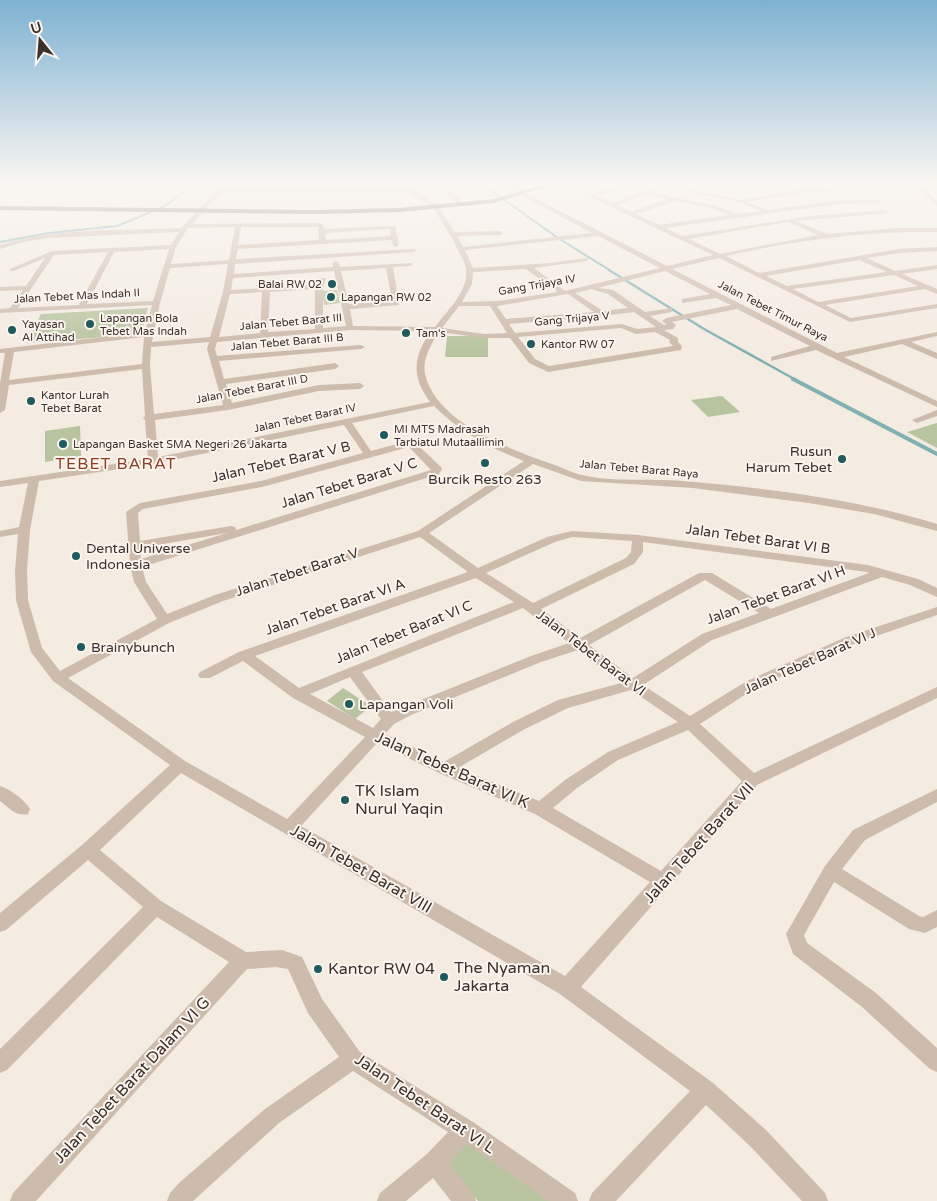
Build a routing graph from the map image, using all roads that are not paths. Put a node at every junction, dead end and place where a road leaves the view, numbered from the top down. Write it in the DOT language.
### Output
graph roads {
  1 [pos="23,240"];
  2 [pos="177,240"];
  3 [pos="235,240"];
  4 [pos="254,240"];
  5 [pos="279,240"];
  6 [pos="279,240"];
  7 [pos="366,240"];
  8 [pos="395,240"];
  9 [pos="456,240"];
  10 [pos="552,240"];
  11 [pos="609,240"];
  12 [pos="686,240"];
  13 [pos="806,240"];
  14 [pos="324,243"];
  15 [pos="284,245"];
  16 [pos="0,247"];
  17 [pos="173,247"];
  18 [pos="234,247"];
  19 [pos="461,249"];
  20 [pos="937,249"];
  21 [pos="112,250"];
  22 [pos="413,250"];
  23 [pos="397,251"];
  24 [pos="52,253"];
  25 [pos="335,255"];
  26 [pos="720,256"];
  27 [pos="861,258"];
  28 [pos="586,259"];
  29 [pos="230,262"];
  30 [pos="410,264"];
  31 [pos="167,266"];
  32 [pos="389,266"];
  33 [pos="528,267"];
  34 [pos="937,267"];
  35 [pos="42,268"];
  36 [pos="667,268"];
  37 [pos="470,270"];
  38 [pos="334,271"];
  39 [pos="896,273"];
  40 [pos="758,274"];
  41 [pos="229,276"];
  42 [pos="319,287"];
  43 [pos="590,287"];
  44 [pos="29,288"];
  45 [pos="787,288"];
  46 [pos="0,289"];
  47 [pos="933,289"];
  48 [pos="266,290"];
  49 [pos="227,292"];
  50 [pos="566,293"];
  51 [pos="614,294"];
  52 [pos="718,295"];
  53 [pos="536,298"];
  54 [pos="580,300"];
  55 [pos="685,301"];
  56 [pos="156,303"];
  57 [pos="456,304"];
  58 [pos="492,304"];
  59 [pos="817,304"];
  60 [pos="82,306"];
  61 [pos="739,306"];
  62 [pos="937,306"];
  63 [pos="345,307"];
  64 [pos="636,309"];
  65 [pos="13,310"];
  66 [pos="669,310"];
  67 [pos="0,311"];
  68 [pos="602,314"];
  69 [pos="644,315"];
  70 [pos="554,318"];
  71 [pos="503,322"];
  72 [pos="350,328"];
  73 [pos="437,329"];
  74 [pos="660,329"];
  75 [pos="319,331"];
  76 [pos="148,334"];
  77 [pos="937,334"];
  78 [pos="264,335"];
  79 [pos="511,335"];
  80 [pos="214,339"];
  81 [pos="901,341"];
  82 [pos="147,345"];
  83 [pos="361,347"];
  84 [pos="817,347"];
  85 [pos="335,348"];
  86 [pos="10,350"];
  87 [pos="0,351"];
  88 [pos="836,356"];
  89 [pos="937,356"];
  90 [pos="216,359"];
  91 [pos="774,359"];
  92 [pos="146,366"];
  93 [pos="335,366"];
  94 [pos="222,382"];
  95 [pos="5,383"];
  96 [pos="360,386"];
  97 [pos="336,387"];
  98 [pos="437,402"];
  99 [pos="937,404"];
  100 [pos="228,406"];
  101 [pos="0,410"];
  102 [pos="937,413"];
  103 [pos="148,418"];
  104 [pos="917,420"];
  105 [pos="347,422"];
  106 [pos="369,455"];
  107 [pos="531,460"];
  108 [pos="152,461"];
  109 [pos="34,480"];
  110 [pos="0,484"];
  111 [pos="279,521"];
  112 [pos="937,528"];
  113 [pos="24,530"];
  114 [pos="422,533"];
  115 [pos="0,534"];
  116 [pos="638,538"];
  117 [pos="135,545"];
  118 [pos="136,565"];
  119 [pos="883,572"];
  120 [pos="477,573"];
  121 [pos="937,593"];
  122 [pos="527,605"];
  123 [pos="937,611"];
  124 [pos="768,613"];
  125 [pos="164,620"];
  126 [pos="580,644"];
  127 [pos="244,655"];
  128 [pos="353,670"];
  129 [pos="205,675"];
  130 [pos="58,678"];
  131 [pos="633,685"];
  132 [pos="937,692"];
  133 [pos="298,694"];
  134 [pos="389,720"];
  135 [pos="690,723"];
  136 [pos="374,735"];
  137 [pos="180,764"];
  138 [pos="444,769"];
  139 [pos="752,782"];
  140 [pos="0,792"];
  141 [pos="937,794"];
  142 [pos="22,809"];
  143 [pos="541,809"];
  144 [pos="290,827"];
  145 [pos="88,850"];
  146 [pos="831,871"];
  147 [pos="663,881"];
  148 [pos="155,907"];
  149 [pos="937,918"];
  150 [pos="0,924"];
  151 [pos="243,960"];
  152 [pos="567,988"];
  153 [pos="353,1059"];
  154 [pos="937,1062"];
  155 [pos="0,1063"];
  156 [pos="706,1090"];
  157 [pos="465,1130"];
  158 [pos="435,1162"];
  159 [pos="21,1201"];
  160 [pos="178,1201"];
  161 [pos="388,1201"];
  162 [pos="465,1201"];
  163 [pos="567,1201"];
  164 [pos="600,1201"];
  165 [pos="817,1201"];
  1 -- 16 [label="street"];
  2 -- 17 [label="street"];
  3 -- 18 [label="street"];
  4 -- 18 [label="street"];
  5 -- 15 [label="street"];
  6 -- 15 [label="street"];
  7 -- 14 [label="street"];
  8 -- 23 [label="street"];
  9 -- 19 [label="street"];
  10 -- 19 [label="street"];
  11 -- 36 [label="street, Jalan Tebet Timur Raya"];
  12 -- 26 [label="street"];
  13 -- 26 [label="street, Gang Trijaya IV"];
  14 -- 15 [label="street"];
  17 -- 21 [label="street"];
  17 -- 31 [label="street"];
  18 -- 29 [label="street"];
  19 -- 37 [label="street"];
  20 -- 27 [label="street"];
  21 -- 24 [label="street"];
  21 -- 60 [label="street"];
  22 -- 23 [label="street"];
  23 -- 25 [label="street"];
  24 -- 35 [label="street"];
  24 -- 35 [label="street"];
  25 -- 29 [label="street"];
  25 -- 38 [label="street"];
  26 -- 36 [label="street, Gang Trijaya IV"];
  26 -- 40 [label="street"];
  27 -- 39 [label="street"];
  27 -- 40 [label="street"];
  28 -- 33 [label="street"];
  29 -- 31 [label="street"];
  29 -- 41 [label="street"];
  30 -- 32 [label="street"];
  31 -- 56 [label="street"];
  32 -- 38 [label="street"];
  32 -- 63 [label="street"];
  33 -- 37 [label="street"];
  33 -- 50 [label="street"];
  34 -- 39 [label="street"];
  35 -- 44 [label="street"];
  36 -- 43 [label="street, Gang Trijaya IV"];
  36 -- 52 [label="street, Jalan Tebet Timur Raya"];
  37 -- 57 [label="street, Jalan Tebet Barat Raya"];
  38 -- 41 [label="street"];
  38 -- 42 [label="street"];
  38 -- 63 [label="street"];
  39 -- 45 [label="street"];
  39 -- 47 [label="street"];
  40 -- 45 [label="street"];
  41 -- 49 [label="street"];
  42 -- 48 [label="street"];
  42 -- 75 [label="street"];
  43 -- 50 [label="street, Gang Trijaya IV"];
  43 -- 51 [label="street"];
  44 -- 46 [label="street"];
  44 -- 65 [label="street"];
  45 -- 59 [label="street"];
  47 -- 59 [label="street"];
  48 -- 49 [label="street"];
  48 -- 78 [label="street"];
  49 -- 80 [label="street"];
  50 -- 53 [label="street, Gang Trijaya IV"];
  50 -- 54 [label="street"];
  51 -- 54 [label="street"];
  51 -- 64 [label="street"];
  52 -- 55 [label="street"];
  52 -- 61 [label="street, Jalan Tebet Timur Raya"];
  53 -- 58 [label="street, Gang Trijaya IV"];
  53 -- 70 [label="street"];
  54 -- 68 [label="street"];
  56 -- 60 [label="street, Jalan Tebet Mas Indah II"];
  56 -- 76 [label="street"];
  57 -- 58 [label="street, Gang Trijaya IV"];
  57 -- 73 [label="street, Jalan Tebet Barat Raya"];
  58 -- 71 [label="street"];
  59 -- 62 [label="street"];
  60 -- 65 [label="street, Jalan Tebet Mas Indah II"];
  61 -- 74 [label="street"];
  61 -- 84 [label="street, Jalan Tebet Timur Raya"];
  63 -- 72 [label="street"];
  64 -- 68 [label="street"];
  64 -- 69 [label="street"];
  65 -- 67 [label="street, Jalan Tebet Mas Indah II"];
  66 -- 69 [label="street"];
  68 -- 70 [label="street"];
  69 -- 74 [label="street"];
  70 -- 71 [label="street"];
  71 -- 79 [label="street"];
  72 -- 73 [label="street, Jalan Tebet Barat III"];
  72 -- 75 [label="street, Jalan Tebet Barat III"];
  73 -- 79 [label="street, Gang Trijaya V"];
  73 -- 98 [label="street, Jalan Tebet Barat Raya"];
  74 -- 79 [label="street, Gang Trijaya V"];
  74 -- 79 [label="street"];
  75 -- 78 [label="street, Jalan Tebet Barat III"];
  76 -- 82 [label="street"];
  76 -- 86 [label="street"];
  77 -- 81 [label="street"];
  78 -- 80 [label="street, Jalan Tebet Barat III"];
  80 -- 82 [label="street, Jalan Tebet Barat III"];
  80 -- 90 [label="street"];
  81 -- 88 [label="street"];
  81 -- 89 [label="street"];
  82 -- 92 [label="street"];
  83 -- 85 [label="street, Jalan Tebet Barat III B"];
  84 -- 88 [label="street, Jalan Tebet Timur Raya"];
  84 -- 91 [label="street"];
  85 -- 90 [label="street, Jalan Tebet Barat III B"];
  85 -- 93 [label="street"];
  86 -- 87 [label="street"];
  86 -- 95 [label="street"];
  88 -- 99 [label="street, Jalan Tebet Timur Raya"];
  90 -- 94 [label="street"];
  92 -- 95 [label="street"];
  92 -- 103 [label="street"];
  93 -- 94 [label="street"];
  93 -- 97 [label="street"];
  94 -- 100 [label="street"];
  95 -- 101 [label="street"];
  96 -- 97 [label="street, Jalan Tebet Barat III D"];
  97 -- 100 [label="street, Jalan Tebet Barat III D"];
  98 -- 105 [label="street, Jalan Tebet Barat IV"];
  98 -- 107 [label="street, Jalan Tebet Barat Raya"];
  100 -- 103 [label="street, Jalan Tebet Barat III D"];
  102 -- 104 [label="street"];
  103 -- 108 [label="street"];
  105 -- 106 [label="street, Jalan Tebet Barat V B"];
  105 -- 108 [label="street, Jalan Tebet Barat IV"];
  106 -- 111 [label="street, Jalan Tebet Barat V C"];
  106 -- 117 [label="street, Jalan Tebet Barat V B"];
  107 -- 112 [label="street, Jalan Tebet Barat Raya"];
  107 -- 114 [label="street, Jalan Tebet Barat V"];
  108 -- 109 [label="street, Jalan Tebet Barat IV"];
  109 -- 110 [label="street, Jalan Tebet Barat IV"];
  109 -- 113 [label="street, Jalan Tebet Barat VIII"];
  111 -- 117 [label="street, Jalan Tebet Barat V C"];
  111 -- 118 [label="street, Jalan Tebet Barat V C"];
  113 -- 115 [label="street"];
  113 -- 130 [label="street, Jalan Tebet Barat VIII"];
  114 -- 120 [label="street, Jalan Tebet Barat VI"];
  114 -- 125 [label="street, Jalan Tebet Barat V"];
  116 -- 119 [label="street, Jalan Tebet Barat VI B"];
  116 -- 120 [label="street, Jalan Tebet Barat VI B"];
  116 -- 122 [label="street, Jalan Tebet Barat VI C"];
  117 -- 118 [label="street"];
  118 -- 125 [label="street"];
  119 -- 121 [label="street, Jalan Tebet Barat VI B"];
  119 -- 124 [label="street, Jalan Tebet Barat VI H"];
  120 -- 122 [label="street, Jalan Tebet Barat VI"];
  120 -- 127 [label="street, Jalan Tebet Barat VI A"];
  122 -- 126 [label="street, Jalan Tebet Barat VI"];
  122 -- 128 [label="street, Jalan Tebet Barat VI C"];
  123 -- 135 [label="street, Jalan Tebet Barat VI J"];
  124 -- 126 [label="street"];
  124 -- 131 [label="street, Jalan Tebet Barat VI H"];
  125 -- 130 [label="street, Jalan Tebet Barat V"];
  126 -- 131 [label="street, Jalan Tebet Barat VI"];
  126 -- 134 [label="street"];
  127 -- 129 [label="street, Jalan Tebet Barat VI A"];
  127 -- 133 [label="street, Jalan Tebet Barat VI K"];
  128 -- 133 [label="street, Jalan Tebet Barat VI C"];
  128 -- 134 [label="street"];
  130 -- 137 [label="street, Jalan Tebet Barat VIII"];
  131 -- 135 [label="street, Jalan Tebet Barat VI"];
  131 -- 138 [label="street, Jalan Tebet Barat VI H"];
  132 -- 139 [label="street, Jalan Tebet Barat VII"];
  133 -- 136 [label="street, Jalan Tebet Barat VI K"];
  134 -- 136 [label="street"];
  135 -- 139 [label="street, Jalan Tebet Barat VI"];
  135 -- 143 [label="street, Jalan Tebet Barat VI J"];
  136 -- 138 [label="street, Jalan Tebet Barat VI K"];
  136 -- 144 [label="street"];
  137 -- 144 [label="street, Jalan Tebet Barat VIII"];
  137 -- 145 [label="street"];
  138 -- 143 [label="street, Jalan Tebet Barat VI K"];
  139 -- 147 [label="street, Jalan Tebet Barat VII"];
  140 -- 142 [label="street"];
  141 -- 146 [label="street"];
  143 -- 147 [label="street, Jalan Tebet Barat VI K"];
  144 -- 152 [label="street, Jalan Tebet Barat VIII"];
  145 -- 148 [label="street"];
  145 -- 150 [label="street"];
  146 -- 149 [label="street"];
  146 -- 154 [label="street"];
  147 -- 152 [label="street, Jalan Tebet Barat VII"];
  148 -- 151 [label="street"];
  148 -- 155 [label="street"];
  151 -- 153 [label="street, Jalan Tebet Barat VI L"];
  151 -- 159 [label="street, Jalan Tebet Barat Dalam VI G"];
  152 -- 156 [label="street, Jalan Tebet Barat VIII"];
  153 -- 157 [label="street, Jalan Tebet Barat VI L"];
  153 -- 160 [label="street"];
  156 -- 164 [label="street"];
  156 -- 165 [label="street, Jalan Tebet Barat VIII"];
  157 -- 158 [label="street"];
  157 -- 163 [label="street, Jalan Tebet Barat VI L"];
  158 -- 161 [label="street"];
  158 -- 162 [label="street"];
}
